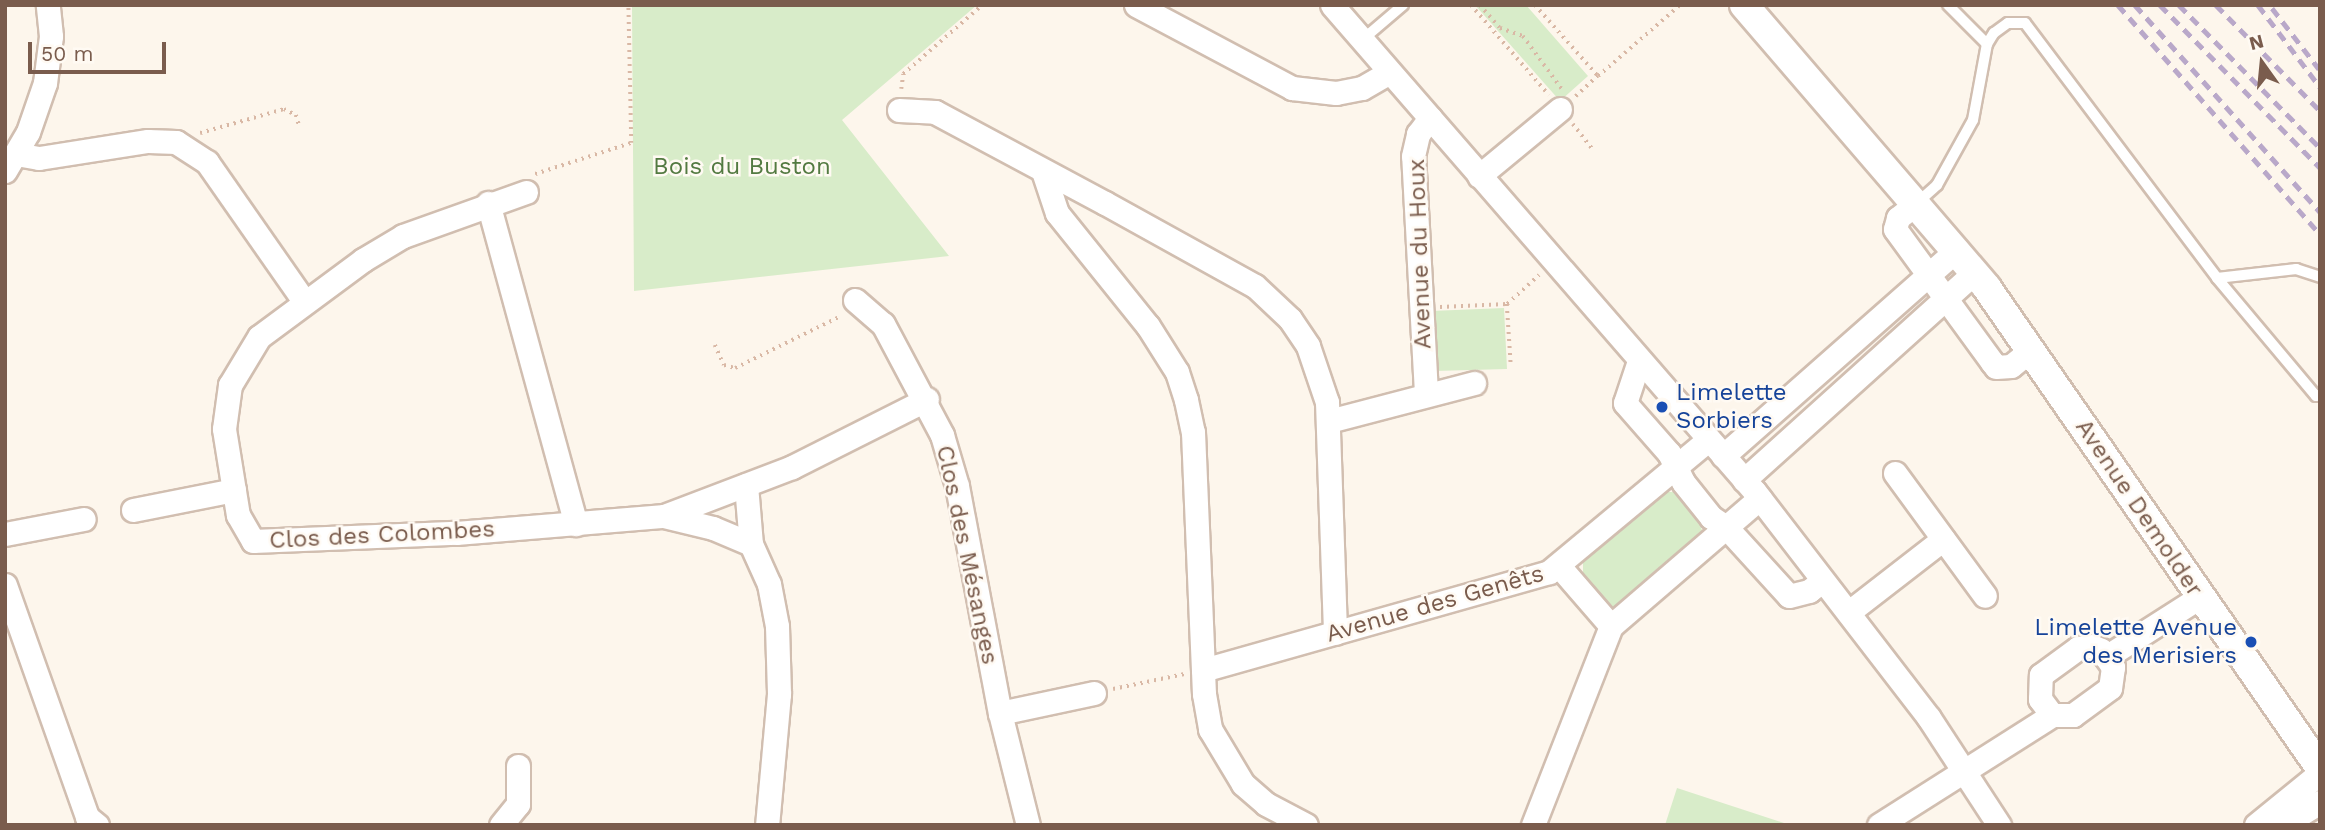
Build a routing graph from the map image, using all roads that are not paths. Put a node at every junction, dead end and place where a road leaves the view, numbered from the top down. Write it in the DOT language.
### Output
graph roads {
  1 [pos="48,5"];
  2 [pos="1136,5"];
  3 [pos="1167,5"];
  4 [pos="1332,5"];
  5 [pos="1403,5"];
  6 [pos="1744,5"];
  7 [pos="1948,5"];
  8 [pos="1195,36"];
  9 [pos="1362,40"];
  10 [pos="1987,44"];
  11 [pos="1388,73"];
  12 [pos="1566,105"];
  13 [pos="899,110"];
  14 [pos="1430,118"];
  15 [pos="10,163"];
  16 [pos="1043,171"];
  17 [pos="1479,176"];
  18 [pos="526,192"];
  19 [pos="488,203"];
  20 [pos="1917,203"];
  21 [pos="1957,250"];
  22 [pos="1975,272"];
  23 [pos="1926,275"];
  24 [pos="2320,277"];
  25 [pos="2217,278"];
  26 [pos="304,301"];
  27 [pos="1947,301"];
  28 [pos="858,303"];
  29 [pos="2031,350"];
  30 [pos="1639,361"];
  31 [pos="1474,383"];
  32 [pos="1426,393"];
  33 [pos="2320,395"];
  34 [pos="927,399"];
  35 [pos="1329,421"];
  36 [pos="1716,448"];
  37 [pos="1676,464"];
  38 [pos="1895,473"];
  39 [pos="1744,480"];
  40 [pos="746,485"];
  41 [pos="234,490"];
  42 [pos="1760,498"];
  43 [pos="133,510"];
  44 [pos="664,516"];
  45 [pos="84,519"];
  46 [pos="576,524"];
  47 [pos="1726,527"];
  48 [pos="5,534"];
  49 [pos="1943,539"];
  50 [pos="751,544"];
  51 [pos="1559,566"];
  52 [pos="1822,581"];
  53 [pos="5,584"];
  54 [pos="1985,596"];
  55 [pos="2200,597"];
  56 [pos="1849,612"];
  57 [pos="1611,626"];
  58 [pos="1335,633"];
  59 [pos="2106,657"];
  60 [pos="1203,670"];
  61 [pos="1101,692"];
  62 [pos="1000,713"];
  63 [pos="2052,715"];
  64 [pos="518,766"];
  65 [pos="2320,768"];
  66 [pos="1965,772"];
  67 [pos="2320,773"];
  68 [pos="2320,802"];
  69 [pos="97,825"];
  70 [pos="501,825"];
  71 [pos="767,825"];
  72 [pos="1028,825"];
  73 [pos="1306,825"];
  74 [pos="1534,825"];
  75 [pos="1879,825"];
  76 [pos="1999,825"];
  77 [pos="2256,825"];
  78 [pos="2283,825"];
  1 -- 15 [label="street"];
  2 -- 8 [label="street"];
  3 -- 8 [label="street"];
  4 -- 9 [label="street"];
  5 -- 9 [label="lane"];
  6 -- 20 [label="street, Avenue Demolder"];
  7 -- 10 [label="lane"];
  8 -- 11 [label="street"];
  9 -- 11 [label="street"];
  10 -- 20 [label="lane"];
  10 -- 25 [label="lane"];
  11 -- 14 [label="street"];
  12 -- 17 [label="street"];
  13 -- 16 [label="street"];
  14 -- 17 [label="street"];
  14 -- 32 [label="street, Avenue du Houx"];
  15 -- 26 [label="street"];
  16 -- 35 [label="street"];
  16 -- 60 [label="street"];
  17 -- 30 [label="street"];
  18 -- 19 [label="street, Clos des Colombes"];
  19 -- 26 [label="street, Clos des Colombes"];
  19 -- 46 [label="street"];
  20 -- 21 [label="street, Avenue Demolder"];
  20 -- 23 [label="street"];
  21 -- 22 [label="street, Avenue Demolder"];
  21 -- 23 [label="street, Avenue des Genêts"];
  22 -- 27 [label="street"];
  22 -- 29 [label="street, Avenue Demolder"];
  23 -- 27 [label="street"];
  23 -- 36 [label="street, Avenue des Genêts"];
  24 -- 25 [label="lane"];
  25 -- 33 [label="lane"];
  26 -- 41 [label="street, Clos des Colombes"];
  27 -- 29 [label="street"];
  27 -- 39 [label="street"];
  28 -- 34 [label="street, Clos des Mésanges"];
  29 -- 55 [label="street, Avenue Demolder"];
  30 -- 36 [label="street"];
  30 -- 37 [label="street"];
  31 -- 32 [label="street"];
  32 -- 35 [label="street"];
  34 -- 40 [label="street"];
  34 -- 62 [label="street, Clos des Mésanges"];
  35 -- 58 [label="street"];
  36 -- 37 [label="street, Avenue des Genêts"];
  36 -- 39 [label="street"];
  37 -- 47 [label="street"];
  37 -- 51 [label="street, Avenue des Genêts"];
  38 -- 49 [label="street"];
  39 -- 42 [label="street"];
  40 -- 44 [label="street"];
  40 -- 50 [label="street"];
  41 -- 43 [label="street"];
  41 -- 46 [label="street, Clos des Colombes"];
  42 -- 47 [label="street"];
  42 -- 52 [label="street"];
  44 -- 46 [label="street, Clos des Colombes"];
  44 -- 50 [label="street"];
  45 -- 48 [label="street"];
  47 -- 52 [label="street"];
  47 -- 57 [label="street"];
  49 -- 54 [label="street"];
  49 -- 56 [label="street"];
  50 -- 71 [label="street"];
  51 -- 57 [label="street"];
  51 -- 58 [label="street, Avenue des Genêts"];
  52 -- 56 [label="street"];
  53 -- 69 [label="street"];
  55 -- 59 [label="street"];
  55 -- 65 [label="street, Avenue Demolder"];
  56 -- 66 [label="street"];
  57 -- 74 [label="street"];
  58 -- 60 [label="street, Avenue des Genêts"];
  59 -- 63 [label="street"];
  59 -- 63 [label="street"];
  60 -- 73 [label="street"];
  61 -- 62 [label="street"];
  62 -- 72 [label="street, Clos des Mésanges"];
  63 -- 66 [label="street"];
  64 -- 70 [label="street"];
  66 -- 75 [label="street"];
  66 -- 76 [label="street"];
  67 -- 77 [label="street"];
  68 -- 78 [label="street"];
}
